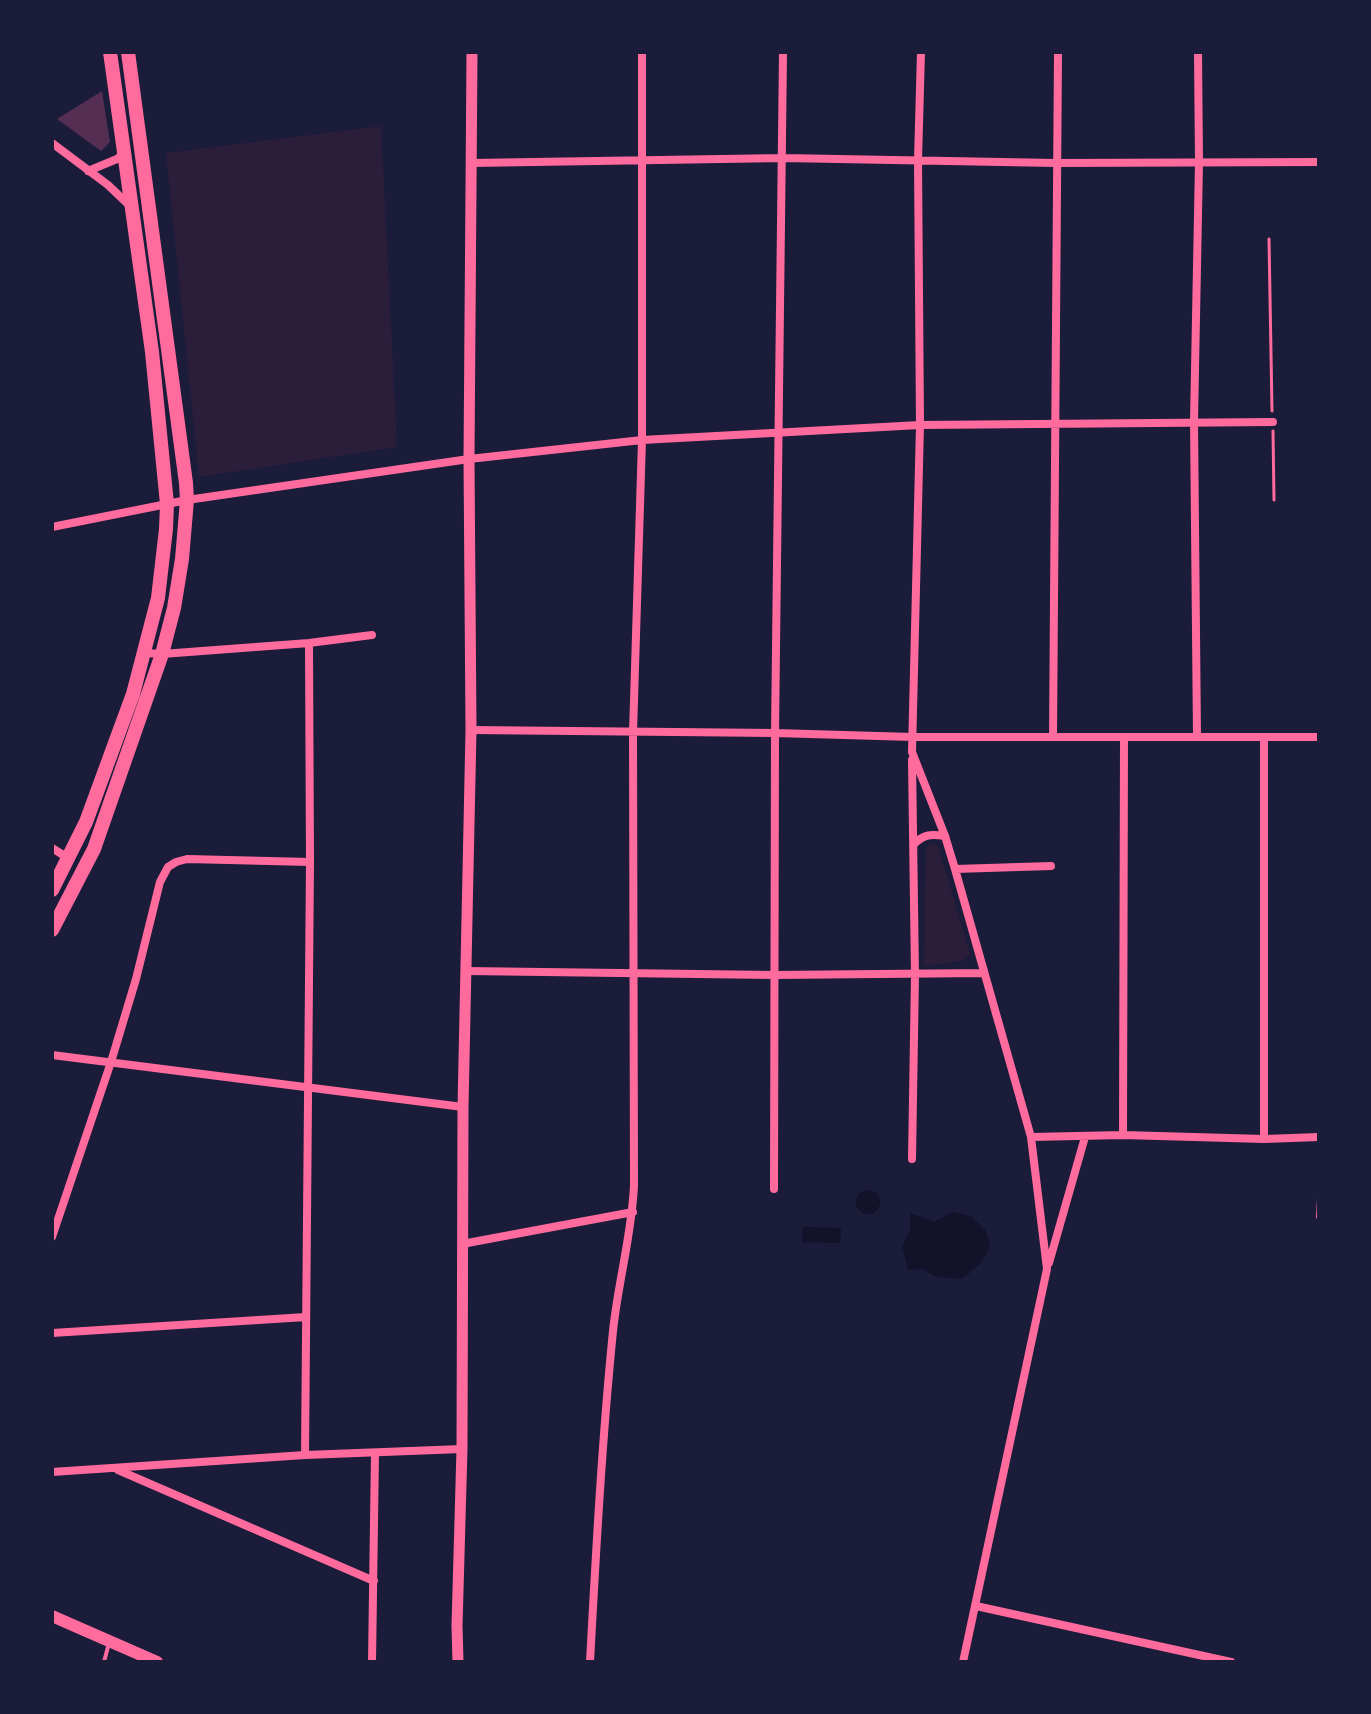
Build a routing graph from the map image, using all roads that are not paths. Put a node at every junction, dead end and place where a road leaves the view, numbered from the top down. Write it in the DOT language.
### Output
graph roads {
  1 [pos="110,52"];
  2 [pos="128,52"];
  3 [pos="472,52"];
  4 [pos="642,52"];
  5 [pos="783,52"];
  6 [pos="921,52"];
  7 [pos="1058,52"];
  8 [pos="1198,52"];
  9 [pos="52,143"];
  10 [pos="124,153"];
  11 [pos="784,158"];
  12 [pos="642,159"];
  13 [pos="918,160"];
  14 [pos="1319,162"];
  15 [pos="471,163"];
  16 [pos="1056,163"];
  17 [pos="1199,163"];
  18 [pos="88,171"];
  19 [pos="133,208"];
  20 [pos="1194,421"];
  21 [pos="1273,422"];
  22 [pos="1055,424"];
  23 [pos="920,425"];
  24 [pos="780,434"];
  25 [pos="642,440"];
  26 [pos="469,459"];
  27 [pos="187,500"];
  28 [pos="167,504"];
  29 [pos="52,527"];
  30 [pos="372,635"];
  31 [pos="309,643"];
  32 [pos="145,653"];
  33 [pos="162,654"];
  34 [pos="471,730"];
  35 [pos="633,733"];
  36 [pos="775,733"];
  37 [pos="913,737"];
  38 [pos="1053,737"];
  39 [pos="1197,737"];
  40 [pos="1264,737"];
  41 [pos="1319,737"];
  42 [pos="1124,738"];
  43 [pos="912,752"];
  44 [pos="945,836"];
  45 [pos="914,844"];
  46 [pos="52,848"];
  47 [pos="69,859"];
  48 [pos="310,862"];
  49 [pos="1051,866"];
  50 [pos="955,869"];
  51 [pos="79,878"];
  52 [pos="52,890"];
  53 [pos="52,930"];
  54 [pos="466,971"];
  55 [pos="633,972"];
  56 [pos="984,973"];
  57 [pos="774,975"];
  58 [pos="915,975"];
  59 [pos="52,1055"];
  60 [pos="111,1062"];
  61 [pos="308,1086"];
  62 [pos="463,1107"];
  63 [pos="1123,1135"];
  64 [pos="1031,1137"];
  65 [pos="1085,1137"];
  66 [pos="1319,1137"];
  67 [pos="1264,1139"];
  68 [pos="912,1159"];
  69 [pos="774,1189"];
  70 [pos="1319,1198"];
  71 [pos="633,1212"];
  72 [pos="1318,1217"];
  73 [pos="52,1237"];
  74 [pos="462,1244"];
  75 [pos="1047,1269"];
  76 [pos="306,1317"];
  77 [pos="52,1333"];
  78 [pos="462,1449"];
  79 [pos="375,1453"];
  80 [pos="305,1455"];
  81 [pos="114,1468"];
  82 [pos="52,1472"];
  83 [pos="374,1581"];
  84 [pos="976,1606"];
  85 [pos="52,1616"];
  86 [pos="109,1641"];
  87 [pos="1219,1661"];
  88 [pos="104,1662"];
  89 [pos="157,1662"];
  90 [pos="372,1662"];
  91 [pos="458,1662"];
  92 [pos="590,1662"];
  93 [pos="963,1662"];
  94 [pos="1231,1662"];
  1 -- 10 [label="main road"];
  2 -- 27 [label="main road"];
  3 -- 15 [label="street"];
  4 -- 12 [label="street"];
  5 -- 11 [label="street"];
  6 -- 13 [label="street"];
  7 -- 16 [label="street"];
  8 -- 17 [label="street"];
  9 -- 18 [label="street"];
  10 -- 18 [label="street"];
  10 -- 19 [label="main road"];
  11 -- 12 [label="street"];
  11 -- 13 [label="street"];
  11 -- 24 [label="street"];
  12 -- 15 [label="street"];
  12 -- 25 [label="street"];
  13 -- 16 [label="street"];
  13 -- 23 [label="street"];
  14 -- 17 [label="street"];
  15 -- 26 [label="street"];
  16 -- 17 [label="street"];
  16 -- 22 [label="street"];
  17 -- 20 [label="street"];
  18 -- 19 [label="street"];
  19 -- 28 [label="main road"];
  20 -- 21 [label="street"];
  20 -- 22 [label="street"];
  20 -- 39 [label="street"];
  22 -- 23 [label="street"];
  22 -- 38 [label="street"];
  23 -- 24 [label="street"];
  23 -- 37 [label="street"];
  24 -- 25 [label="street"];
  24 -- 36 [label="street"];
  25 -- 26 [label="street"];
  25 -- 35 [label="street"];
  26 -- 27 [label="street"];
  26 -- 34 [label="street"];
  27 -- 28 [label="street"];
  27 -- 33 [label="main road"];
  28 -- 29 [label="street"];
  28 -- 32 [label="main road"];
  30 -- 31 [label="street"];
  31 -- 33 [label="street"];
  31 -- 48 [label="street"];
  32 -- 33 [label="street"];
  32 -- 47 [label="main road"];
  33 -- 51 [label="main road"];
  34 -- 35 [label="street"];
  34 -- 54 [label="street"];
  35 -- 36 [label="street"];
  35 -- 55 [label="street"];
  36 -- 37 [label="street"];
  36 -- 57 [label="street"];
  37 -- 38 [label="street"];
  37 -- 43 [label="street"];
  38 -- 42 [label="street"];
  39 -- 40 [label="street"];
  39 -- 42 [label="street"];
  40 -- 41 [label="street"];
  40 -- 67 [label="street"];
  42 -- 63 [label="street"];
  43 -- 44 [label="street"];
  43 -- 45 [label="street"];
  44 -- 45 [label="street"];
  44 -- 50 [label="street"];
  45 -- 58 [label="street"];
  46 -- 47 [label="street"];
  47 -- 51 [label="main road"];
  47 -- 52 [label="main road"];
  48 -- 60 [label="street"];
  48 -- 61 [label="street"];
  49 -- 50 [label="street"];
  50 -- 56 [label="street"];
  51 -- 53 [label="main road"];
  54 -- 55 [label="street"];
  54 -- 62 [label="street"];
  55 -- 57 [label="street"];
  55 -- 71 [label="street"];
  56 -- 58 [label="street"];
  56 -- 64 [label="street"];
  57 -- 58 [label="street"];
  57 -- 69 [label="street"];
  58 -- 68 [label="street"];
  59 -- 60 [label="street"];
  60 -- 61 [label="street"];
  60 -- 73 [label="street"];
  61 -- 62 [label="street"];
  61 -- 76 [label="street"];
  62 -- 74 [label="street"];
  63 -- 65 [label="street"];
  63 -- 67 [label="street"];
  64 -- 65 [label="street"];
  64 -- 75 [label="street"];
  65 -- 75 [label="street"];
  66 -- 67 [label="street"];
  70 -- 72 [label="lane"];
  71 -- 74 [label="street"];
  71 -- 92 [label="street"];
  74 -- 78 [label="street"];
  75 -- 84 [label="street"];
  76 -- 77 [label="street"];
  76 -- 80 [label="street"];
  78 -- 79 [label="street"];
  78 -- 91 [label="street"];
  79 -- 80 [label="street"];
  79 -- 83 [label="street"];
  80 -- 81 [label="street"];
  81 -- 82 [label="street"];
  81 -- 83 [label="street"];
  83 -- 90 [label="street"];
  84 -- 87 [label="street"];
  84 -- 93 [label="street"];
  85 -- 86 [label="main road"];
  86 -- 88 [label="lane"];
  86 -- 89 [label="main road"];
  87 -- 94 [label="street"];
}
